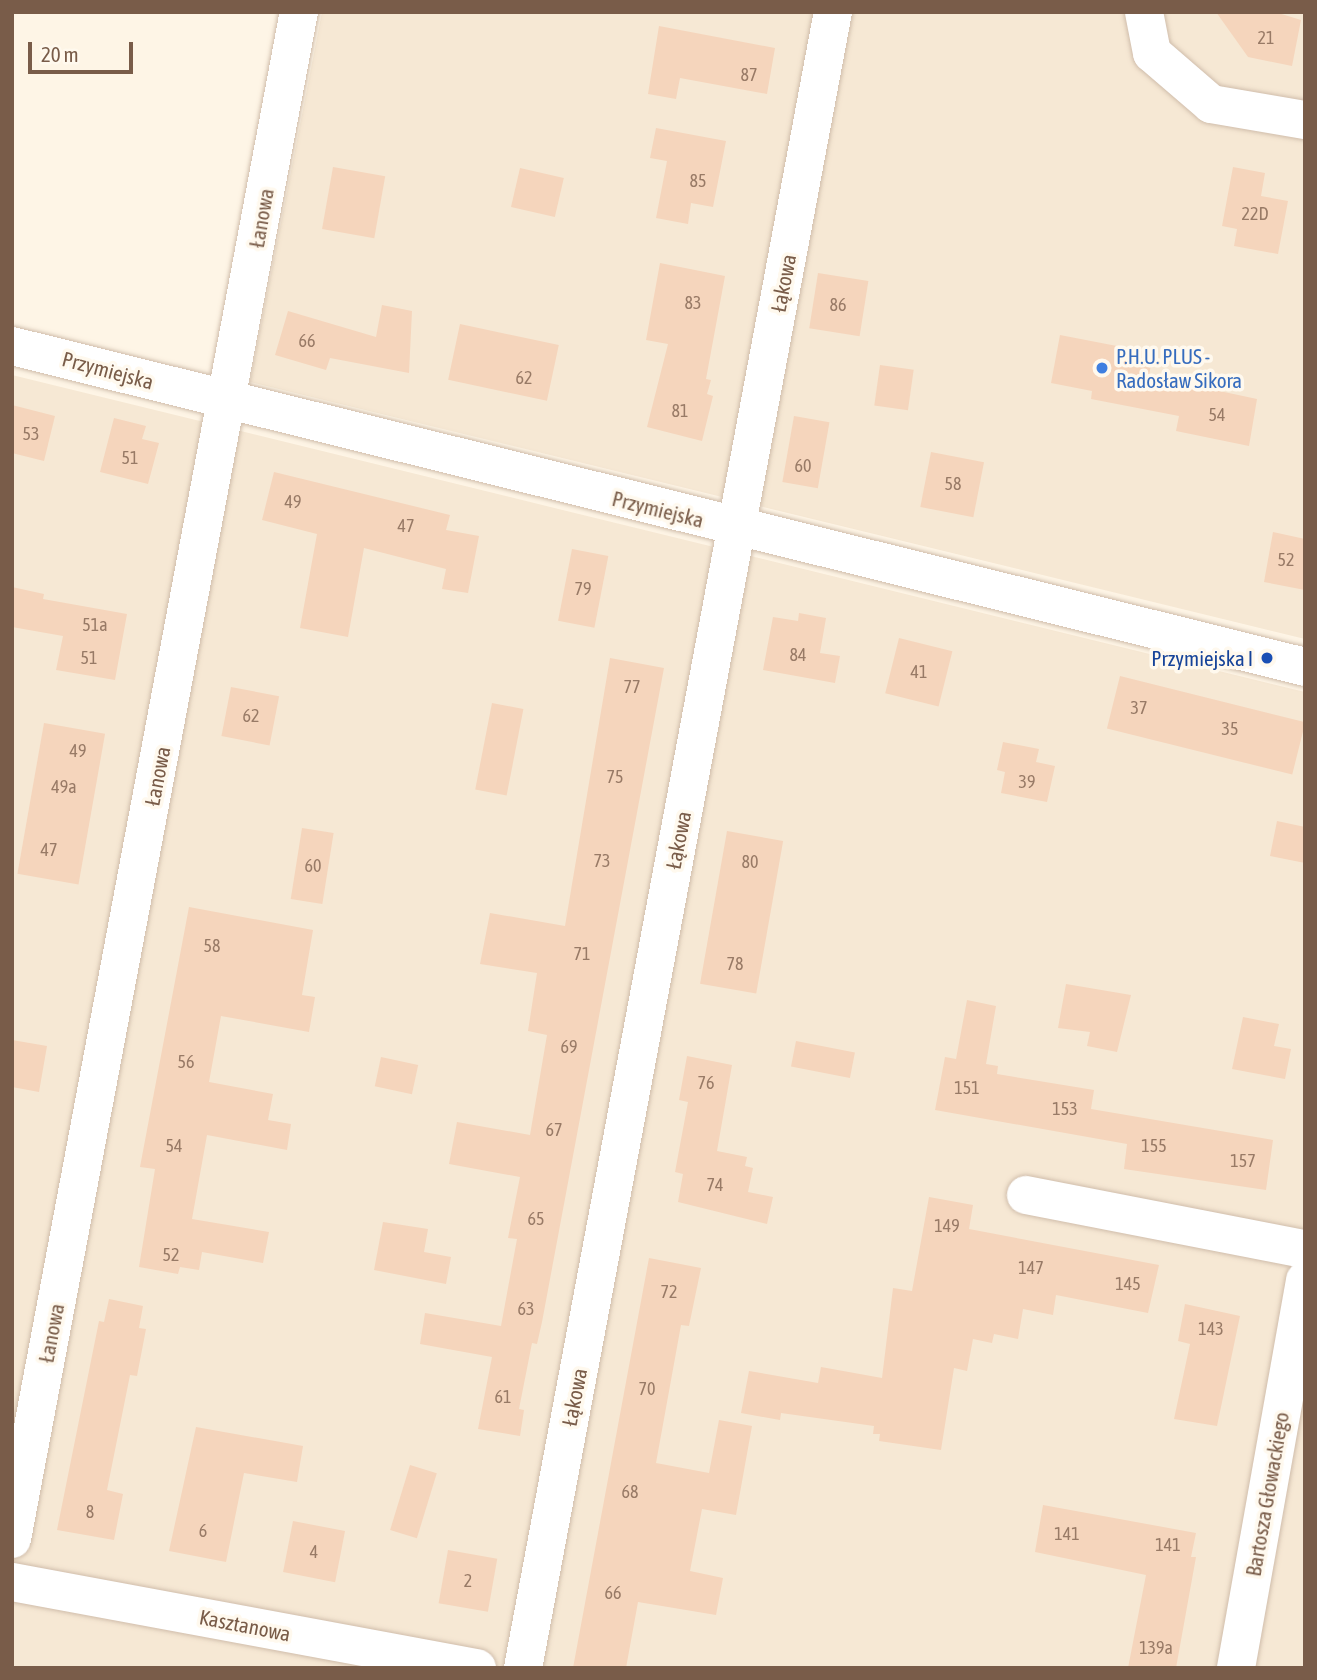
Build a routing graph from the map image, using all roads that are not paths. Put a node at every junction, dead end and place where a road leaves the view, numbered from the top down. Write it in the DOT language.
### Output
graph roads {
  1 [pos="299,12"];
  2 [pos="833,12"];
  3 [pos="1144,12"];
  4 [pos="1305,120"];
  5 [pos="12,346"];
  6 [pos="228,401"];
  7 [pos="737,529"];
  8 [pos="1305,667"];
  9 [pos="1026,1195"];
  10 [pos="1305,1249"];
  11 [pos="1305,1280"];
  12 [pos="12,1539"];
  13 [pos="12,1581"];
  14 [pos="477,1668"];
  15 [pos="523,1668"];
  16 [pos="1236,1668"];
  1 -- 6 [label="street, Łanowa"];
  2 -- 7 [label="street, Łąkowa"];
  3 -- 4 [label="street"];
  5 -- 6 [label="street, Przymiejska"];
  6 -- 7 [label="street, Przymiejska"];
  6 -- 12 [label="street, Łanowa"];
  7 -- 8 [label="street, Przymiejska"];
  7 -- 15 [label="street, Łąkowa"];
  9 -- 10 [label="street"];
  11 -- 16 [label="street, Bartosza Głowackiego"];
  13 -- 14 [label="street, Kasztanowa"];
}
